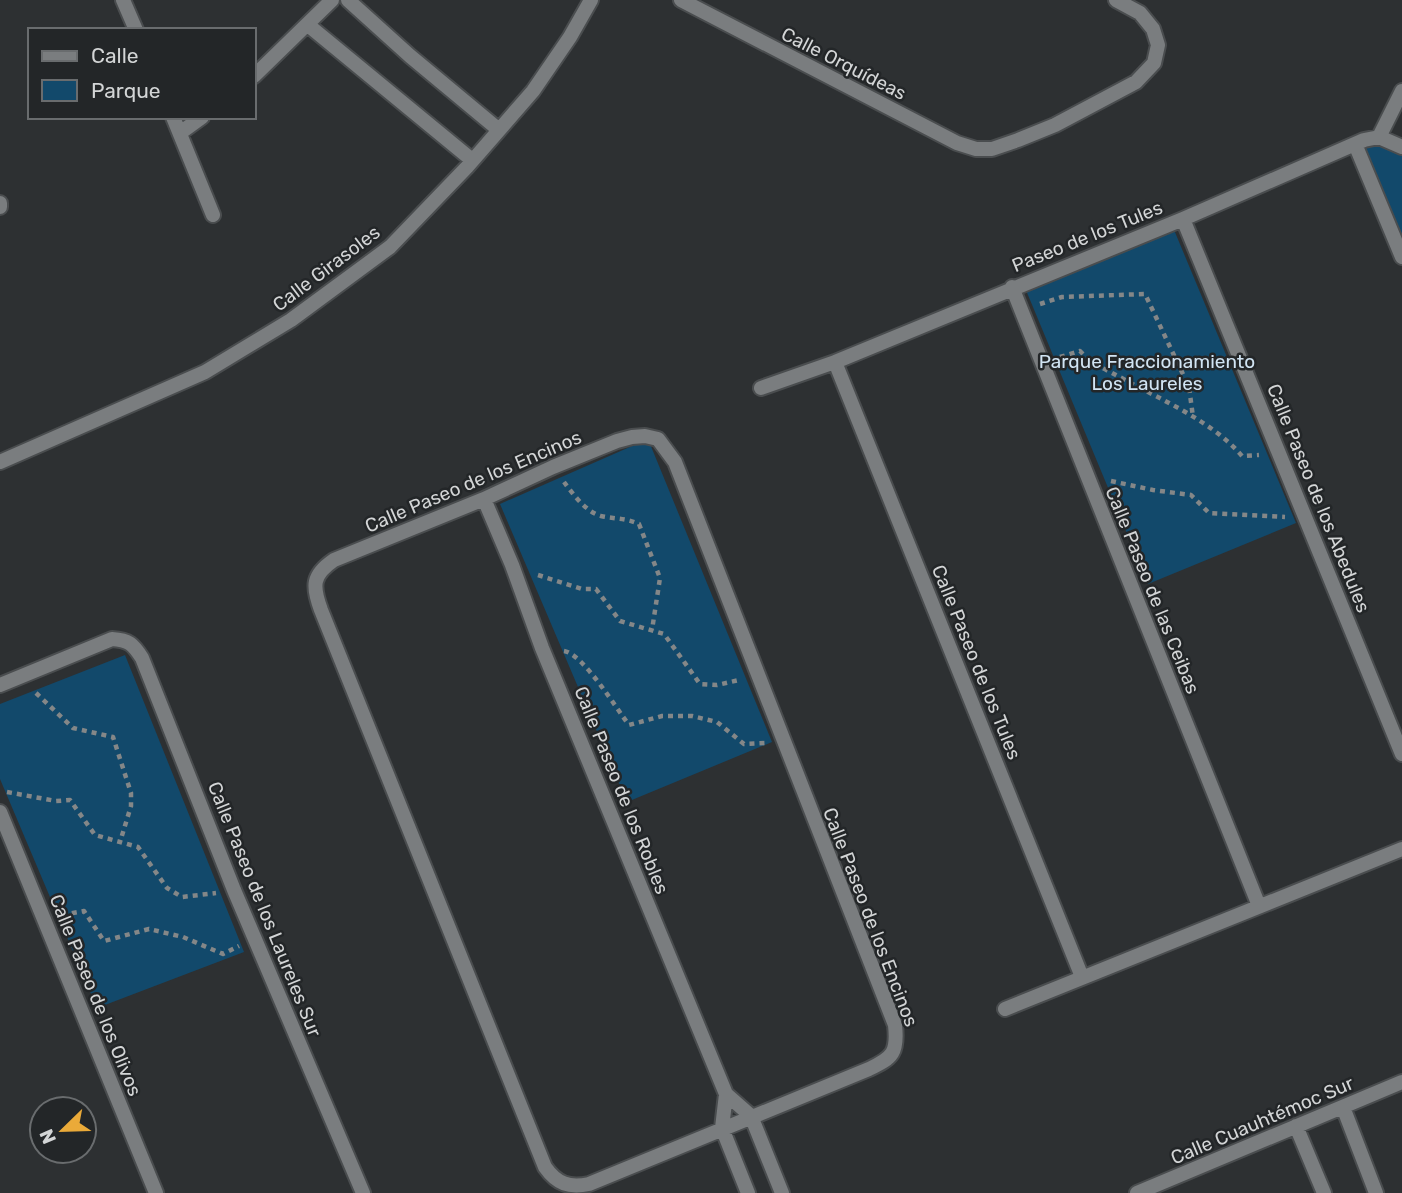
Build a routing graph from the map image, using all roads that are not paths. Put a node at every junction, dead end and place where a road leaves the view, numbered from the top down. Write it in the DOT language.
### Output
graph roads {
  1 [pos="123,0"];
  2 [pos="332,0"];
  3 [pos="348,0"];
  4 [pos="591,0"];
  5 [pos="681,0"];
  6 [pos="1116,0"];
  7 [pos="308,25"];
  8 [pos="135,28"];
  9 [pos="256,74"];
  10 [pos="1402,91"];
  11 [pos="174,119"];
  12 [pos="199,119"];
  13 [pos="499,130"];
  14 [pos="180,133"];
  15 [pos="1379,137"];
  16 [pos="1355,144"];
  17 [pos="1402,147"];
  18 [pos="472,160"];
  19 [pos="213,215"];
  20 [pos="1183,219"];
  21 [pos="1402,257"];
  22 [pos="1012,287"];
  23 [pos="835,362"];
  24 [pos="761,388"];
  25 [pos="0,462"];
  26 [pos="484,499"];
  27 [pos="0,685"];
  28 [pos="1402,754"];
  29 [pos="0,812"];
  30 [pos="1402,849"];
  31 [pos="1259,906"];
  32 [pos="1082,977"];
  33 [pos="1004,1009"];
  34 [pos="1402,1082"];
  35 [pos="726,1094"];
  36 [pos="1343,1107"];
  37 [pos="751,1116"];
  38 [pos="1296,1126"];
  39 [pos="722,1128"];
  40 [pos="156,1193"];
  41 [pos="363,1193"];
  42 [pos="748,1193"];
  43 [pos="782,1193"];
  44 [pos="1137,1193"];
  45 [pos="1324,1193"];
  46 [pos="1376,1193"];
  1 -- 8 [label="street"];
  2 -- 7 [label="street"];
  3 -- 13 [label="street"];
  4 -- 13 [label="street, Calle Girasoles"];
  5 -- 6 [label="street, Calle Orquídeas"];
  7 -- 9 [label="street"];
  7 -- 18 [label="street"];
  10 -- 15 [label="street"];
  11 -- 14 [label="street"];
  12 -- 14 [label="street"];
  13 -- 18 [label="street, Calle Girasoles"];
  14 -- 19 [label="street"];
  15 -- 16 [label="street, Paseo de los Tules"];
  15 -- 17 [label="street"];
  16 -- 20 [label="street, Paseo de los Tules"];
  16 -- 21 [label="street"];
  18 -- 25 [label="street, Calle Girasoles"];
  20 -- 22 [label="street, Paseo de los Tules"];
  20 -- 28 [label="street, Calle Paseo de los Abedules"];
  22 -- 23 [label="street, Paseo de los Tules"];
  22 -- 31 [label="street, Calle Paseo de las Ceibas"];
  23 -- 24 [label="street, Paseo de los Tules"];
  23 -- 32 [label="street, Calle Paseo de los Tules"];
  26 -- 35 [label="street, Calle Paseo de los Robles"];
  26 -- 37 [label="street, Calle Paseo de los Encinos"];
  26 -- 39 [label="street, Calle Paseo de los Encinos"];
  27 -- 41 [label="street, Calle Paseo de los Laureles Sur"];
  29 -- 40 [label="street, Calle Paseo de los Olivos"];
  30 -- 31 [label="street"];
  31 -- 32 [label="street"];
  32 -- 33 [label="street"];
  34 -- 36 [label="street, Calle Cuauhtémoc Sur"];
  35 -- 37 [label="street, Calle Paseo de los Robles"];
  35 -- 39 [label="street, Calle Paseo de los Robles"];
  36 -- 38 [label="street, Calle Cuauhtémoc Sur"];
  36 -- 46 [label="street"];
  37 -- 39 [label="street, Calle Paseo de los Encinos"];
  37 -- 43 [label="street, Calle Paseo de los Robles"];
  38 -- 44 [label="street, Calle Cuauhtémoc Sur"];
  38 -- 45 [label="street"];
  39 -- 42 [label="street, Calle Paseo de los Robles"];
}
